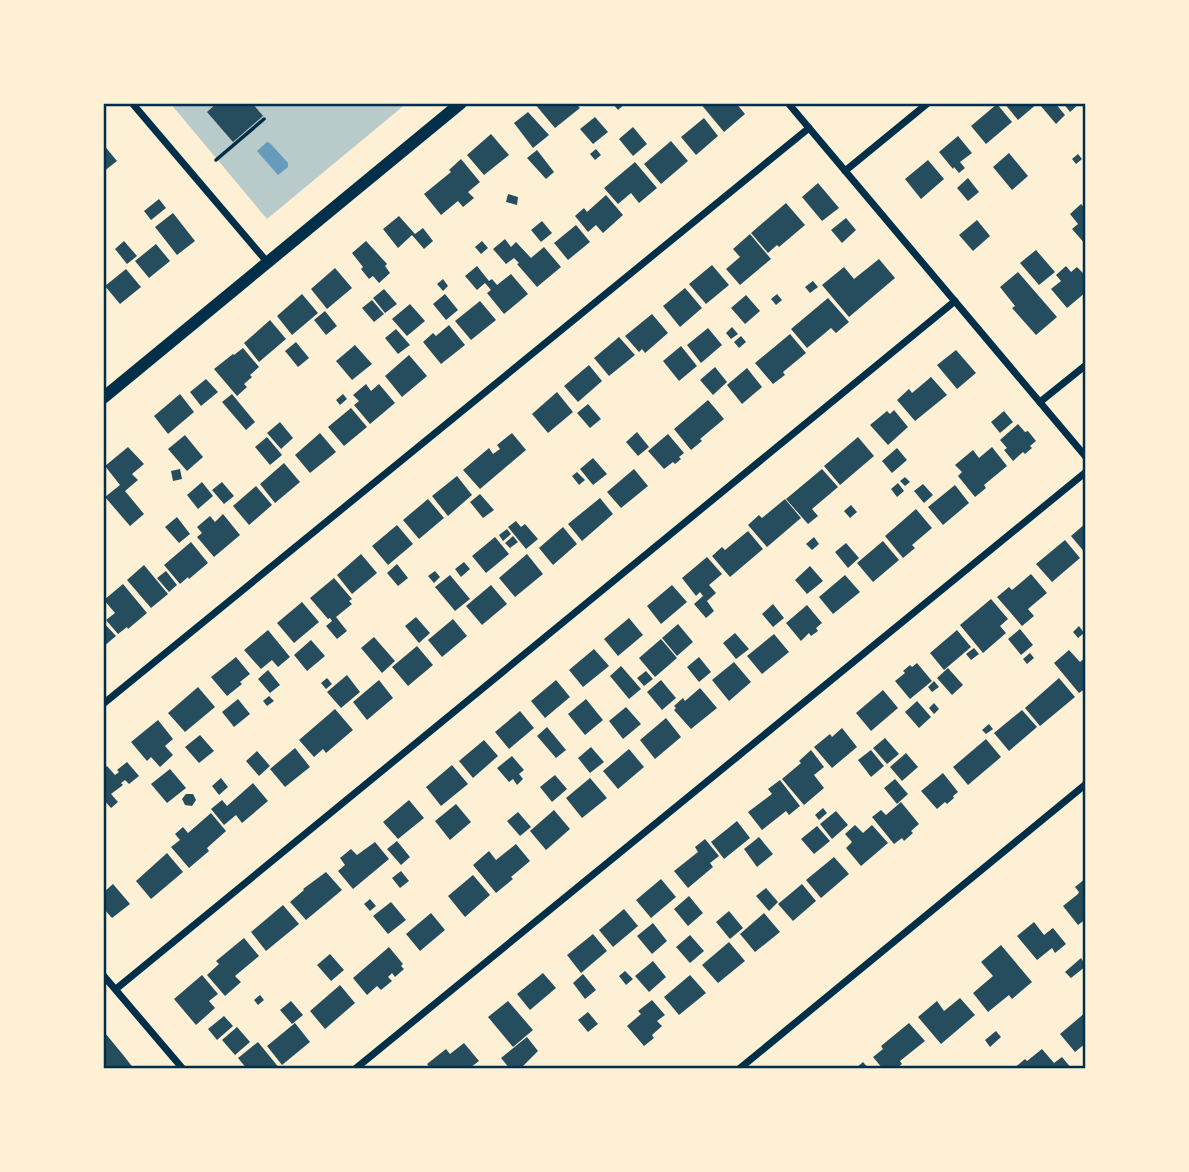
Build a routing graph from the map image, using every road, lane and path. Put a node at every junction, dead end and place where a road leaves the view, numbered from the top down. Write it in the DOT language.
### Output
graph roads {
  1 [pos="132,103"];
  2 [pos="461,103"];
  3 [pos="788,103"];
  4 [pos="928,103"];
  5 [pos="264,119"];
  6 [pos="809,128"];
  7 [pos="216,160"];
  8 [pos="845,171"];
  9 [pos="268,263"];
  10 [pos="955,301"];
  11 [pos="1086,365"];
  12 [pos="103,398"];
  13 [pos="1040,402"];
  14 [pos="1086,457"];
  15 [pos="1086,472"];
  16 [pos="103,704"];
  17 [pos="1086,784"];
  18 [pos="103,975"];
  19 [pos="116,989"];
  20 [pos="183,1069"];
  21 [pos="355,1069"];
  22 [pos="739,1069"];
  1 -- 9 [label="street"];
  2 -- 9 [label="street"];
  3 -- 6 [label="street"];
  4 -- 8 [label="street"];
  5 -- 7 [label="path"];
  6 -- 8 [label="street"];
  6 -- 16 [label="street"];
  8 -- 10 [label="street"];
  9 -- 12 [label="street"];
  10 -- 13 [label="street"];
  10 -- 19 [label="street"];
  11 -- 13 [label="street"];
  13 -- 14 [label="street"];
  15 -- 21 [label="street"];
  17 -- 22 [label="street"];
  18 -- 19 [label="street"];
  19 -- 20 [label="street"];
}
